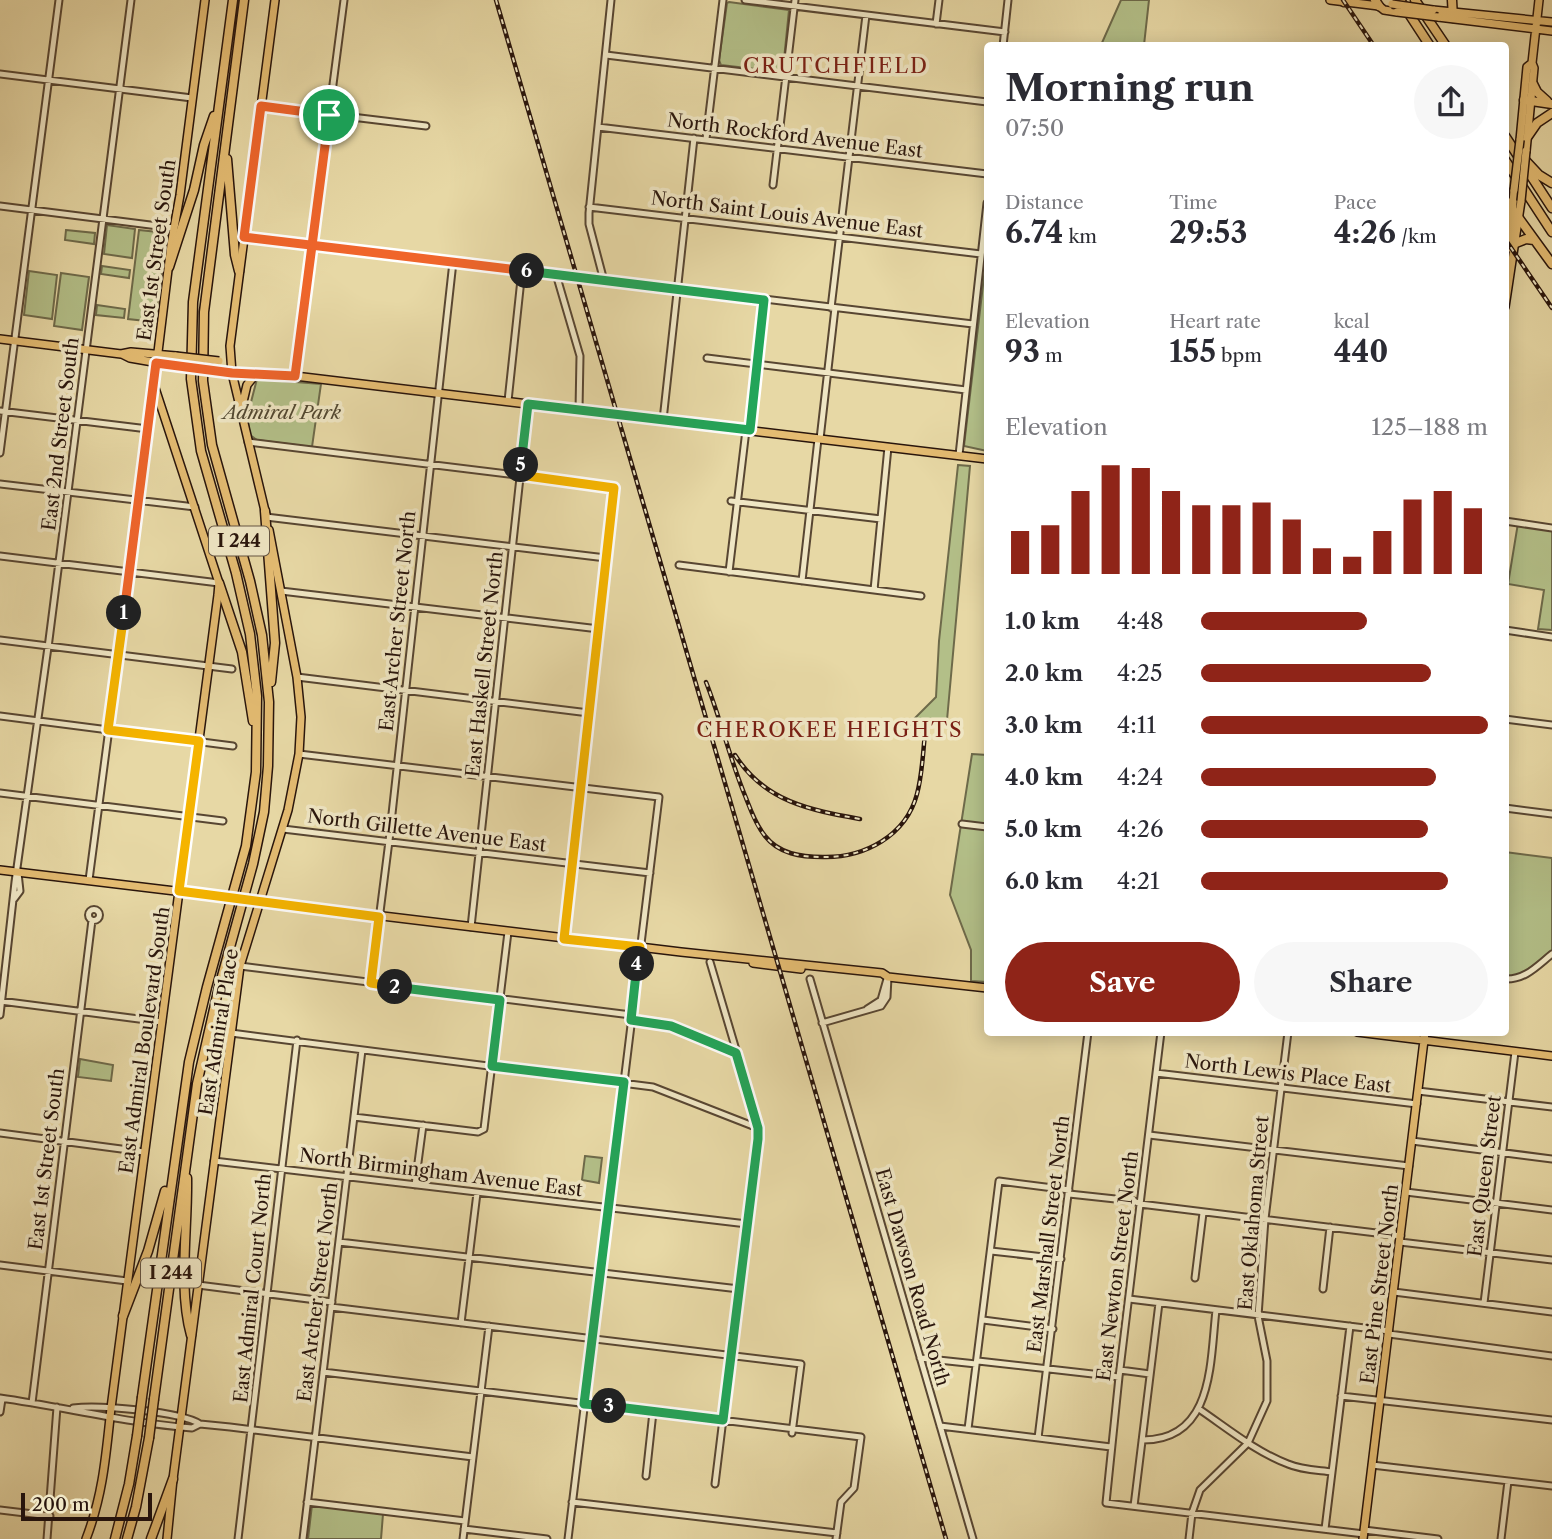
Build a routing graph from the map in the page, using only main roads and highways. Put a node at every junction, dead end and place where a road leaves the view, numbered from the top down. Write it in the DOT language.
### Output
graph roads {
  1 [pos="205,0"];
  2 [pos="233,0"];
  3 [pos="275,0"];
  4 [pos="1330,0"];
  5 [pos="1415,0"];
  6 [pos="1452,0"];
  7 [pos="1539,0"];
  8 [pos="1346,1"];
  9 [pos="244,2"];
  10 [pos="1377,3"];
  11 [pos="1396,5"];
  12 [pos="1453,15"];
  13 [pos="1552,22"];
  14 [pos="1536,25"];
  15 [pos="1552,31"];
  16 [pos="1426,42"];
  17 [pos="1443,42"];
  18 [pos="1532,63"];
  19 [pos="1533,84"];
  20 [pos="220,100"];
  21 [pos="1528,101"];
  22 [pos="1551,103"];
  23 [pos="1552,113"];
  24 [pos="1524,138"];
  25 [pos="1509,142"];
  26 [pos="226,143"];
  27 [pos="1512,147"];
  28 [pos="1509,166"];
  29 [pos="1552,183"];
  30 [pos="1509,205"];
  31 [pos="1552,208"];
  32 [pos="1512,209"];
  33 [pos="1519,217"];
  34 [pos="1552,232"];
  35 [pos="1534,240"];
  36 [pos="1514,246"];
  37 [pos="1552,264"];
  38 [pos="169,267"];
  39 [pos="239,271"];
  40 [pos="1509,280"];
  41 [pos="0,339"];
  42 [pos="121,354"];
  43 [pos="158,354"];
  44 [pos="230,362"];
  45 [pos="156,363"];
  46 [pos="232,373"];
  47 [pos="255,375"];
  48 [pos="154,385"];
  49 [pos="241,409"];
  50 [pos="984,458"];
  51 [pos="265,514"];
  52 [pos="219,583"];
  53 [pos="269,702"];
  54 [pos="258,752"];
  55 [pos="0,870"];
  56 [pos="179,891"];
  57 [pos="257,901"];
  58 [pos="984,988"];
  59 [pos="1425,1037"];
  60 [pos="1552,1056"];
  61 [pos="187,1147"];
  62 [pos="173,1168"];
  63 [pos="123,1317"];
  64 [pos="191,1335"];
  65 [pos="173,1479"];
  66 [pos="1364,1534"];
  67 [pos="86,1539"];
  68 [pos="115,1539"];
  69 [pos="127,1539"];
  70 [pos="151,1539"];
  71 [pos="167,1539"];
  1 -- 38 [label="main road, East 1st Street South"];
  2 -- 20 [label="highway, I 244"];
  3 -- 39 [label="main road"];
  4 -- 8 [label="main road"];
  5 -- 17 [label="highway"];
  6 -- 12 [label="highway"];
  7 -- 14 [label="main road"];
  8 -- 10 [label="main road"];
  9 -- 26 [label="highway, I 244"];
  10 -- 11 [label="main road"];
  11 -- 12 [label="main road, bridge"];
  11 -- 16 [label="highway"];
  12 -- 14 [label="main road"];
  13 -- 14 [label="main road"];
  14 -- 15 [label="main road"];
  14 -- 18 [label="main road"];
  18 -- 19 [label="main road"];
  18 -- 21 [label="main road"];
  19 -- 21 [label="main road"];
  19 -- 22 [label="highway"];
  20 -- 38 [label="highway"];
  20 -- 54 [label="highway, I 244"];
  21 -- 22 [label="highway"];
  21 -- 24 [label="main road"];
  23 -- 24 [label="highway"];
  24 -- 32 [label="main road, bridge"];
  24 -- 33 [label="main road, bridge"];
  25 -- 27 [label="highway"];
  26 -- 39 [label="highway"];
  26 -- 53 [label="highway, I 244"];
  27 -- 29 [label="highway"];
  27 -- 31 [label="highway"];
  28 -- 34 [label="highway"];
  30 -- 32 [label="highway"];
  32 -- 33 [label="highway"];
  32 -- 36 [label="main road"];
  33 -- 35 [label="highway"];
  33 -- 36 [label="main road"];
  35 -- 36 [label="highway"];
  35 -- 37 [label="highway"];
  36 -- 40 [label="main road"];
  38 -- 43 [label="main road, East 1st Street South"];
  39 -- 44 [label="main road"];
  41 -- 42 [label="main road"];
  42 -- 43 [label="main road"];
  42 -- 45 [label="main road"];
  43 -- 44 [label="main road, bridge"];
  43 -- 45 [label="main road, East 1st Street South"];
  44 -- 46 [label="main road"];
  45 -- 46 [label="main road, bridge"];
  45 -- 48 [label="main road, East 1st Street South"];
  46 -- 47 [label="main road"];
  46 -- 49 [label="main road, East Admiral Place"];
  47 -- 49 [label="main road"];
  47 -- 50 [label="main road, bridge"];
  48 -- 52 [label="main road, East Admiral Boulevard South"];
  49 -- 51 [label="main road, East Admiral Place"];
  51 -- 53 [label="highway"];
  51 -- 57 [label="main road, East Admiral Place"];
  52 -- 54 [label="highway"];
  52 -- 56 [label="main road, East Admiral Boulevard South"];
  53 -- 61 [label="highway, I 244"];
  54 -- 62 [label="highway, I 244"];
  55 -- 56 [label="main road"];
  56 -- 57 [label="main road, bridge"];
  56 -- 63 [label="main road, East Admiral Boulevard South"];
  57 -- 58 [label="main road"];
  57 -- 64 [label="main road, East Admiral Place"];
  59 -- 60 [label="main road"];
  59 -- 66 [label="main road, East Pine Street North"];
  61 -- 64 [label="highway"];
  61 -- 69 [label="highway, I 244, bridge"];
  62 -- 63 [label="highway"];
  62 -- 68 [label="highway, I 244, bridge"];
  63 -- 67 [label="main road, East Admiral Boulevard South"];
  64 -- 65 [label="main road, East Admiral Place"];
  65 -- 70 [label="highway"];
  65 -- 71 [label="main road, East Admiral Place"];
}
